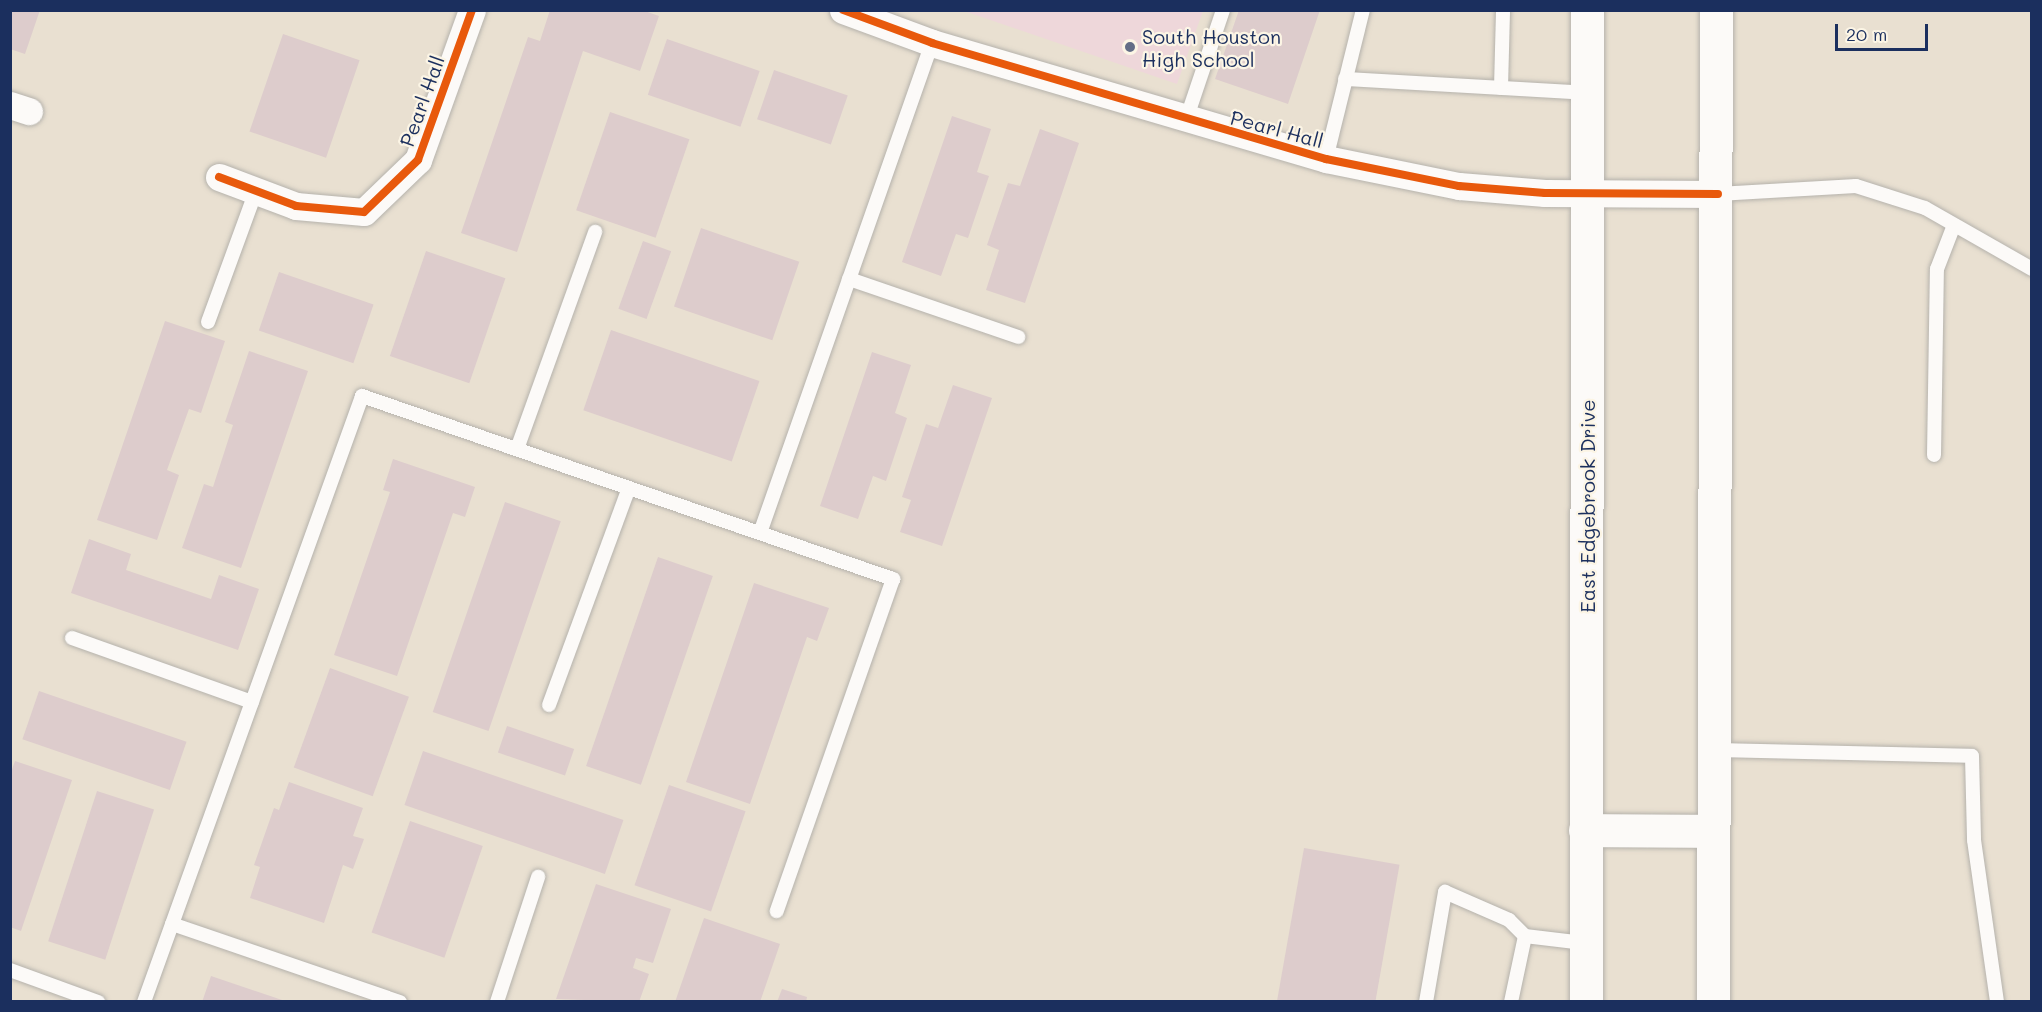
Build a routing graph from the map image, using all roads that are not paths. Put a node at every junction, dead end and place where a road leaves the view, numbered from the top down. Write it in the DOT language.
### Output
graph roads {
  1 [pos="472,10"];
  2 [pos="843,10"];
  3 [pos="1222,10"];
  4 [pos="1363,10"];
  5 [pos="1503,10"];
  6 [pos="1587,10"];
  7 [pos="1716,10"];
  8 [pos="932,43"];
  9 [pos="1345,79"];
  10 [pos="1501,88"];
  11 [pos="1587,93"];
  12 [pos="1186,120"];
  13 [pos="1326,159"];
  14 [pos="219,177"];
  15 [pos="256,191"];
  16 [pos="1587,194"];
  17 [pos="1718,194"];
  18 [pos="1954,225"];
  19 [pos="595,232"];
  20 [pos="2031,269"];
  21 [pos="849,279"];
  22 [pos="208,322"];
  23 [pos="1018,337"];
  24 [pos="517,449"];
  25 [pos="1934,455"];
  26 [pos="629,488"];
  27 [pos="760,533"];
  28 [pos="72,638"];
  29 [pos="252,702"];
  30 [pos="549,705"];
  31 [pos="1713,750"];
  32 [pos="1585,830"];
  33 [pos="1713,831"];
  34 [pos="538,877"];
  35 [pos="777,911"];
  36 [pos="172,924"];
  37 [pos="1525,936"];
  38 [pos="1584,943"];
  39 [pos="10,970"];
  40 [pos="98,1002"];
  41 [pos="144,1002"];
  42 [pos="400,1002"];
  43 [pos="497,1002"];
  44 [pos="1426,1002"];
  45 [pos="1511,1002"];
  46 [pos="1586,1002"];
  47 [pos="1713,1002"];
  48 [pos="1997,1002"];
  1 -- 15 [label="street, Pearl Hall"];
  2 -- 8 [label="street, Pearl Hall"];
  3 -- 12 [label="lane"];
  4 -- 9 [label="lane"];
  5 -- 10 [label="lane"];
  6 -- 11 [label="main road, East Edgebrook Drive"];
  7 -- 17 [label="main road"];
  8 -- 12 [label="street, Pearl Hall"];
  8 -- 21 [label="lane"];
  9 -- 10 [label="lane"];
  9 -- 13 [label="lane"];
  10 -- 11 [label="lane"];
  11 -- 16 [label="main road, East Edgebrook Drive"];
  12 -- 13 [label="street, Pearl Hall"];
  13 -- 16 [label="street, Pearl Hall"];
  14 -- 15 [label="street, Pearl Hall"];
  15 -- 22 [label="lane"];
  16 -- 17 [label="street, Pearl Hall"];
  16 -- 32 [label="main road, East Edgebrook Drive"];
  17 -- 18 [label="lane"];
  17 -- 31 [label="main road"];
  18 -- 20 [label="lane"];
  18 -- 25 [label="lane"];
  19 -- 24 [label="lane"];
  21 -- 23 [label="lane"];
  21 -- 27 [label="lane"];
  24 -- 26 [label="lane"];
  24 -- 29 [label="lane"];
  26 -- 27 [label="lane"];
  26 -- 30 [label="lane"];
  27 -- 35 [label="lane"];
  28 -- 29 [label="lane"];
  29 -- 36 [label="lane"];
  31 -- 33 [label="main road"];
  31 -- 48 [label="lane"];
  32 -- 33 [label="main road"];
  32 -- 38 [label="main road, East Edgebrook Drive"];
  33 -- 47 [label="main road"];
  34 -- 43 [label="lane"];
  36 -- 41 [label="lane"];
  36 -- 42 [label="lane"];
  37 -- 38 [label="lane"];
  37 -- 44 [label="lane"];
  37 -- 45 [label="lane"];
  38 -- 46 [label="main road, East Edgebrook Drive"];
  39 -- 40 [label="lane"];
}
